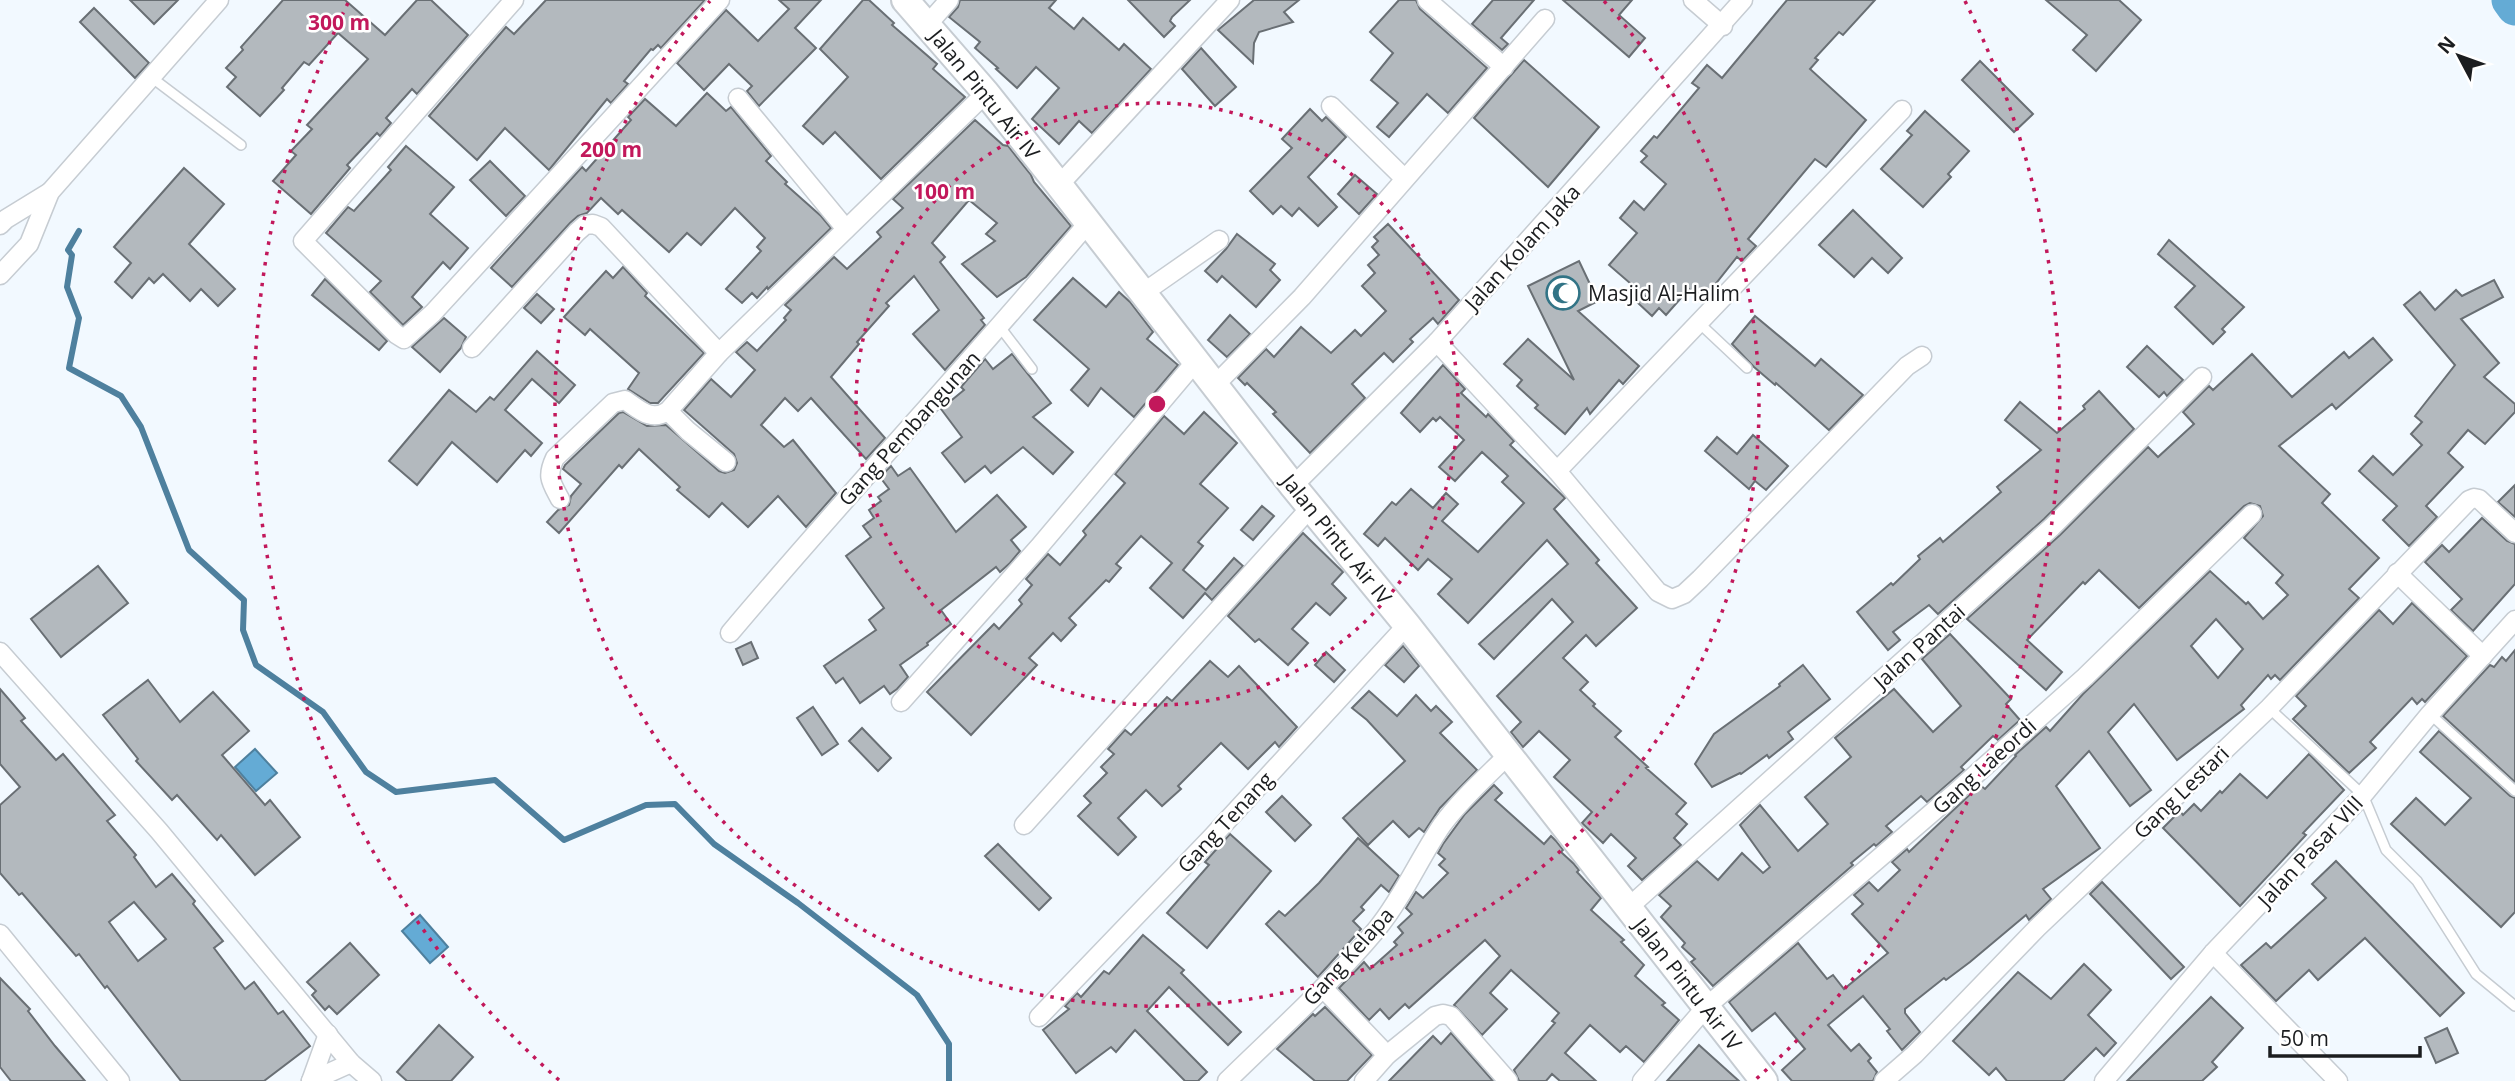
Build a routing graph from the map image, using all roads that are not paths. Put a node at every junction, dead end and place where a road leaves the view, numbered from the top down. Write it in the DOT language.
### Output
graph roads {
  1 [pos="219,0"];
  2 [pos="514,0"];
  3 [pos="720,0"];
  4 [pos="905,0"];
  5 [pos="949,0"];
  6 [pos="1230,0"];
  7 [pos="1427,0"];
  8 [pos="1693,0"];
  9 [pos="1743,0"];
  10 [pos="1545,19"];
  11 [pos="928,24"];
  12 [pos="1723,26"];
  13 [pos="1504,67"];
  14 [pos="151,77"];
  15 [pos="986,93"];
  16 [pos="738,98"];
  17 [pos="1331,106"];
  18 [pos="1902,110"];
  19 [pos="241,145"];
  20 [pos="1404,178"];
  21 [pos="1059,185"];
  22 [pos="50,192"];
  23 [pos="1088,223"];
  24 [pos="0,225"];
  25 [pos="846,229"];
  26 [pos="1219,240"];
  27 [pos="0,275"];
  28 [pos="1143,293"];
  29 [pos="1698,322"];
  30 [pos="1000,327"];
  31 [pos="1437,342"];
  32 [pos="472,348"];
  33 [pos="719,353"];
  34 [pos="1922,356"];
  35 [pos="1196,361"];
  36 [pos="1747,368"];
  37 [pos="1032,369"];
  38 [pos="2202,377"];
  39 [pos="1215,385"];
  40 [pos="668,411"];
  41 [pos="726,462"];
  42 [pos="1557,471"];
  43 [pos="1293,486"];
  44 [pos="559,499"];
  45 [pos="1310,508"];
  46 [pos="2252,514"];
  47 [pos="2515,533"];
  48 [pos="2397,573"];
  49 [pos="2515,620"];
  50 [pos="1408,625"];
  51 [pos="730,634"];
  52 [pos="0,652"];
  53 [pos="2483,656"];
  54 [pos="901,702"];
  55 [pos="2269,708"];
  56 [pos="2430,714"];
  57 [pos="1507,755"];
  58 [pos="2515,792"];
  59 [pos="2363,795"];
  60 [pos="1024,825"];
  61 [pos="1629,908"];
  62 [pos="0,934"];
  63 [pos="2214,953"];
  64 [pos="1323,988"];
  65 [pos="2515,1006"];
  66 [pos="1706,1007"];
  67 [pos="1039,1017"];
  68 [pos="328,1034"];
  69 [pos="1387,1055"];
  70 [pos="351,1063"];
  71 [pos="2110,1079"];
  72 [pos="120,1081"];
  73 [pos="311,1081"];
  74 [pos="372,1081"];
  75 [pos="1227,1081"];
  76 [pos="1364,1081"];
  77 [pos="1508,1081"];
  78 [pos="1642,1081"];
  79 [pos="1764,1081"];
  80 [pos="1884,1081"];
  81 [pos="2338,1081"];
  1 -- 14 [label="street"];
  2 -- 3 [label="street"];
  4 -- 11 [label="main road, Jalan Pintu Air IV"];
  5 -- 11 [label="street"];
  6 -- 21 [label="street"];
  7 -- 13 [label="street"];
  8 -- 12 [label="street"];
  9 -- 12 [label="street, Jalan Kolam Jaka"];
  10 -- 13 [label="street"];
  11 -- 15 [label="main road, Jalan Pintu Air IV"];
  12 -- 31 [label="street, Jalan Kolam Jaka"];
  13 -- 20 [label="street"];
  14 -- 19 [label="lane"];
  14 -- 22 [label="street"];
  15 -- 21 [label="main road, Jalan Pintu Air IV"];
  15 -- 25 [label="street"];
  16 -- 25 [label="street"];
  17 -- 20 [label="street"];
  18 -- 29 [label="street"];
  20 -- 39 [label="street"];
  21 -- 23 [label="main road, Jalan Pintu Air IV"];
  22 -- 24 [label="street"];
  22 -- 27 [label="street"];
  23 -- 28 [label="main road, Jalan Pintu Air IV"];
  23 -- 30 [label="street, Gang Pembangunan"];
  25 -- 33 [label="street"];
  26 -- 28 [label="street"];
  28 -- 35 [label="main road, Jalan Pintu Air IV"];
  29 -- 36 [label="lane"];
  29 -- 42 [label="street"];
  30 -- 37 [label="lane"];
  30 -- 51 [label="street, Gang Pembangunan"];
  31 -- 42 [label="street"];
  31 -- 43 [label="street, Jalan Kolam Jaka"];
  32 -- 33 [label="street"];
  33 -- 40 [label="street"];
  34 -- 42 [label="street"];
  35 -- 39 [label="main road, Jalan Pintu Air IV"];
  35 -- 54 [label="street"];
  38 -- 61 [label="street, Jalan Pantai"];
  39 -- 43 [label="main road, Jalan Pintu Air IV"];
  40 -- 41 [label="street"];
  40 -- 44 [label="street"];
  43 -- 45 [label="main road, Jalan Pintu Air IV"];
  45 -- 50 [label="main road, Jalan Pintu Air IV"];
  45 -- 60 [label="street"];
  46 -- 66 [label="street, Gang Laeordi"];
  47 -- 48 [label="street, Gang Lestari"];
  48 -- 53 [label="street"];
  48 -- 55 [label="street, Gang Lestari"];
  49 -- 53 [label="street, Jalan Pasar VIII"];
  50 -- 57 [label="main road, Jalan Pintu Air IV"];
  50 -- 67 [label="street, Gang Tenang"];
  52 -- 68 [label="street"];
  53 -- 56 [label="street, Jalan Pasar VIII"];
  55 -- 59 [label="lane"];
  55 -- 80 [label="street, Gang Lestari"];
  56 -- 58 [label="lane"];
  56 -- 59 [label="street, Jalan Pasar VIII"];
  57 -- 61 [label="main road, Jalan Pintu Air IV"];
  57 -- 64 [label="street, Gang Kelapa"];
  59 -- 63 [label="street, Jalan Pasar VIII"];
  59 -- 65 [label="lane"];
  61 -- 66 [label="main road, Jalan Pintu Air IV"];
  62 -- 72 [label="street"];
  63 -- 71 [label="street, Jalan Pasar VIII"];
  63 -- 81 [label="street"];
  64 -- 69 [label="street"];
  64 -- 75 [label="street, Gang Kelapa"];
  66 -- 78 [label="street, Gang Laeordi"];
  66 -- 79 [label="main road, Jalan Pintu Air IV"];
  68 -- 70 [label="street"];
  68 -- 73 [label="street"];
  69 -- 76 [label="street"];
  69 -- 77 [label="street"];
  70 -- 73 [label="street"];
  70 -- 74 [label="street"];
}
